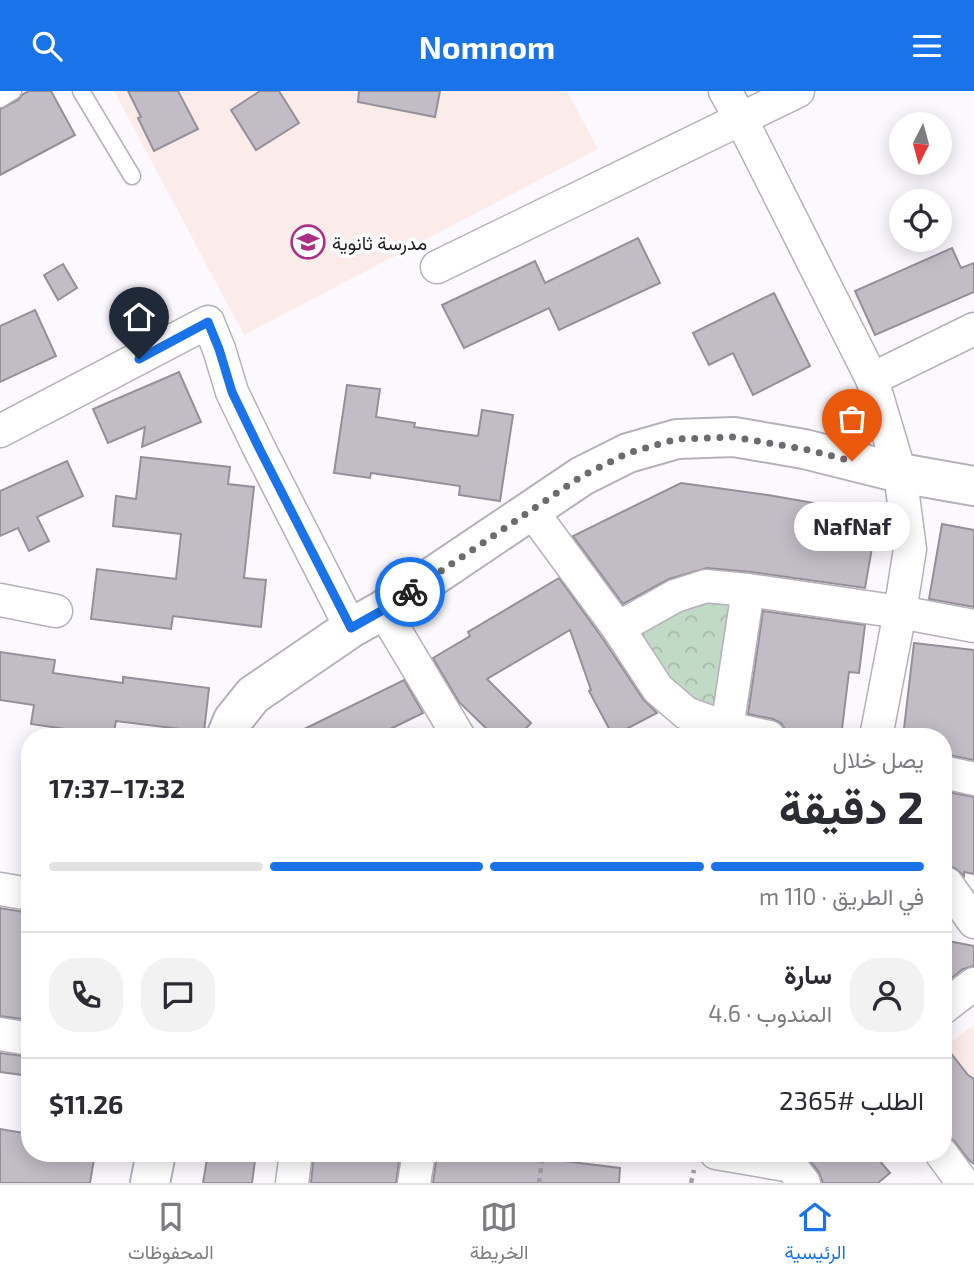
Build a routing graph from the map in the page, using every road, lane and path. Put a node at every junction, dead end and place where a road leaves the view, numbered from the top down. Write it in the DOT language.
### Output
graph roads {
  1 [pos="13,91"];
  2 [pos="81,91"];
  3 [pos="725,91"];
  4 [pos="798,91"];
  5 [pos="0,99"];
  6 [pos="741,119"];
  7 [pos="132,176"];
  8 [pos="437,267"];
  9 [pos="974,329"];
  10 [pos="872,379"];
  11 [pos="0,431"];
  12 [pos="900,473"];
  13 [pos="974,486"];
  14 [pos="531,510"];
  15 [pos="748,590"];
  16 [pos="0,600"];
  17 [pos="56,611"];
  18 [pos="900,612"];
  19 [pos="367,619"];
  20 [pos="974,626"];
  21 [pos="618,628"];
  22 [pos="230,728"];
  23 [pos="452,728"];
  24 [pos="727,728"];
  25 [pos="878,728"];
  26 [pos="952,774"];
  27 [pos="974,779"];
  28 [pos="955,886"];
  29 [pos="0,889"];
  30 [pos="21,892"];
  31 [pos="974,922"];
  32 [pos="974,984"];
  33 [pos="952,1001"];
  34 [pos="0,1034"];
  35 [pos="21,1038"];
  36 [pos="154,1162"];
  37 [pos="295,1162"];
  38 [pos="418,1162"];
  39 [pos="542,1162"];
  40 [pos="767,1162"];
  41 [pos="947,1162"];
  42 [pos="796,1167"];
  43 [pos="150,1183"];
  44 [pos="292,1183"];
  45 [pos="414,1183"];
  46 [pos="539,1183"];
  47 [pos="963,1183"];
  1 -- 5 [label="lane"];
  2 -- 7 [label="lane"];
  3 -- 6 [label="street"];
  4 -- 6 [label="street"];
  6 -- 8 [label="street"];
  6 -- 10 [label="street"];
  9 -- 10 [label="street"];
  10 -- 12 [label="street"];
  11 -- 19 [label="street"];
  12 -- 13 [label="street"];
  12 -- 14 [label="street"];
  12 -- 18 [label="street"];
  14 -- 19 [label="street"];
  14 -- 21 [label="street"];
  15 -- 18 [label="street"];
  15 -- 21 [label="street"];
  15 -- 24 [label="street"];
  16 -- 17 [label="street"];
  18 -- 20 [label="street"];
  18 -- 25 [label="street"];
  19 -- 22 [label="street"];
  19 -- 23 [label="street"];
  21 -- 24 [label="street"];
  26 -- 27 [label="street"];
  28 -- 31 [label="street"];
  29 -- 30 [label="street"];
  32 -- 33 [label="street"];
  34 -- 35 [label="street"];
  36 -- 43 [label="street"];
  37 -- 44 [label="street"];
  38 -- 45 [label="street"];
  39 -- 46 [label="path"];
  40 -- 42 [label="street"];
  41 -- 47 [label="street"];
}
